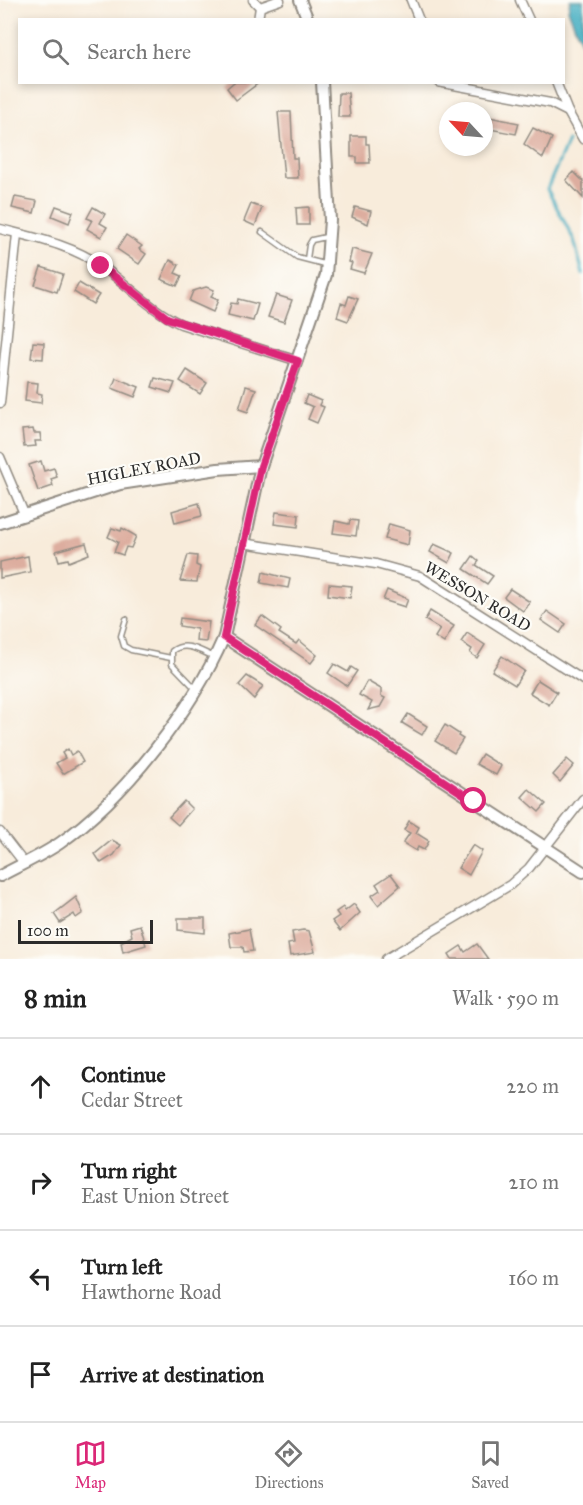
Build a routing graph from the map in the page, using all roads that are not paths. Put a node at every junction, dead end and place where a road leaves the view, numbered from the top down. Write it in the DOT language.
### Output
graph roads {
  1 [pos="254,0"];
  2 [pos="280,0"];
  3 [pos="300,0"];
  4 [pos="411,0"];
  5 [pos="520,0"];
  6 [pos="260,8"];
  7 [pos="258,18"];
  8 [pos="307,18"];
  9 [pos="418,18"];
  10 [pos="528,18"];
  11 [pos="322,84"];
  12 [pos="449,84"];
  13 [pos="557,84"];
  14 [pos="568,112"];
  15 [pos="583,139"];
  16 [pos="0,229"];
  17 [pos="262,232"];
  18 [pos="17,234"];
  19 [pos="329,237"];
  20 [pos="307,259"];
  21 [pos="327,265"];
  22 [pos="298,361"];
  23 [pos="0,403"];
  24 [pos="0,457"];
  25 [pos="261,466"];
  26 [pos="25,516"];
  27 [pos="0,522"];
  28 [pos="243,543"];
  29 [pos="126,619"];
  30 [pos="224,637"];
  31 [pos="171,658"];
  32 [pos="215,658"];
  33 [pos="583,680"];
  34 [pos="196,690"];
  35 [pos="583,799"];
  36 [pos="0,832"];
  37 [pos="544,847"];
  38 [pos="24,863"];
  39 [pos="583,872"];
  40 [pos="0,876"];
  41 [pos="386,959"];
  1 -- 6 [label="street"];
  2 -- 6 [label="street"];
  3 -- 8 [label="street"];
  4 -- 9 [label="street"];
  5 -- 10 [label="street"];
  6 -- 7 [label="street"];
  11 -- 19 [label="street"];
  12 -- 14 [label="street"];
  13 -- 14 [label="street"];
  14 -- 15 [label="street"];
  16 -- 18 [label="street"];
  17 -- 20 [label="lane"];
  18 -- 22 [label="street"];
  18 -- 23 [label="street"];
  19 -- 20 [label="lane"];
  19 -- 21 [label="street"];
  20 -- 21 [label="lane"];
  21 -- 22 [label="street"];
  22 -- 25 [label="street"];
  24 -- 26 [label="street"];
  25 -- 26 [label="street, HIGLEY ROAD"];
  25 -- 28 [label="street"];
  26 -- 27 [label="street, HIGLEY ROAD"];
  28 -- 30 [label="street"];
  28 -- 33 [label="street, WESSON ROAD"];
  29 -- 31 [label="lane"];
  30 -- 32 [label="street"];
  30 -- 37 [label="street"];
  31 -- 32 [label="lane"];
  31 -- 34 [label="lane"];
  32 -- 34 [label="street"];
  34 -- 38 [label="street"];
  35 -- 37 [label="street"];
  36 -- 38 [label="street"];
  37 -- 39 [label="street"];
  37 -- 41 [label="street"];
  38 -- 40 [label="street"];
}
